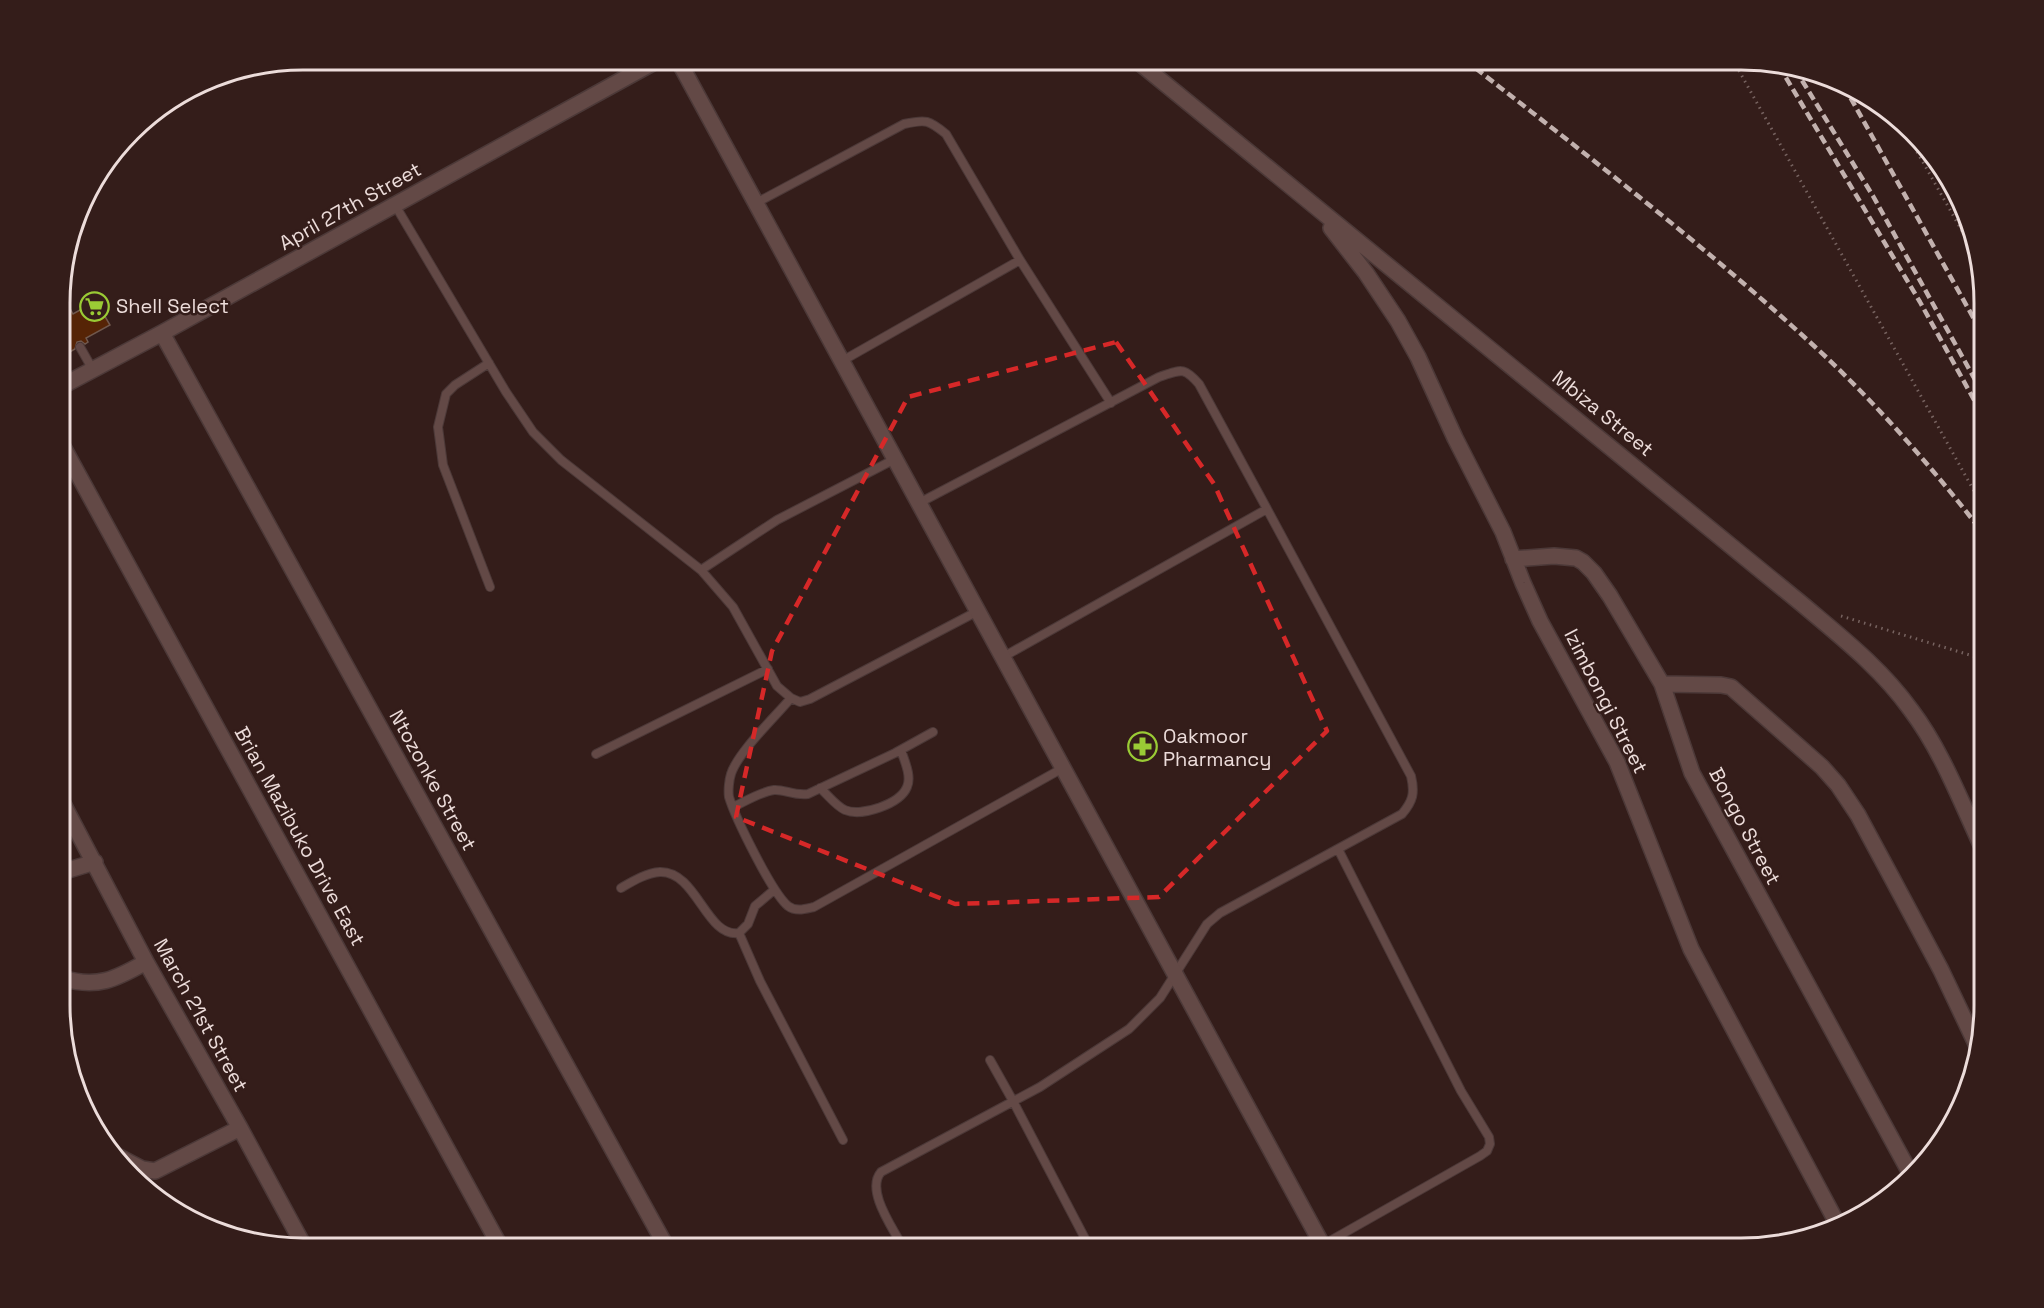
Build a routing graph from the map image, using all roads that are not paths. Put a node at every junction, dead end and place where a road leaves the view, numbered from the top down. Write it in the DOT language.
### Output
graph roads {
  1 [pos="640,70"];
  2 [pos="683,70"];
  3 [pos="1148,70"];
  4 [pos="756,203"];
  5 [pos="395,205"];
  6 [pos="1317,210"];
  7 [pos="1020,260"];
  8 [pos="162,333"];
  9 [pos="80,347"];
  10 [pos="842,362"];
  11 [pos="489,363"];
  12 [pos="93,370"];
  13 [pos="70,382"];
  14 [pos="1111,403"];
  15 [pos="895,459"];
  16 [pos="70,460"];
  17 [pos="919,503"];
  18 [pos="1267,509"];
  19 [pos="1514,559"];
  20 [pos="701,570"];
  21 [pos="490,587"];
  22 [pos="978,611"];
  23 [pos="1003,657"];
  24 [pos="768,669"];
  25 [pos="1662,684"];
  26 [pos="791,698"];
  27 [pos="933,732"];
  28 [pos="901,750"];
  29 [pos="596,754"];
  30 [pos="1063,768"];
  31 [pos="820,788"];
  32 [pos="733,807"];
  33 [pos="1973,811"];
  34 [pos="1967,814"];
  35 [pos="70,817"];
  36 [pos="1973,827"];
  37 [pos="1338,849"];
  38 [pos="95,862"];
  39 [pos="70,870"];
  40 [pos="621,888"];
  41 [pos="774,890"];
  42 [pos="739,933"];
  43 [pos="146,962"];
  44 [pos="1176,975"];
  45 [pos="70,979"];
  46 [pos="1972,1035"];
  47 [pos="990,1060"];
  48 [pos="1014,1101"];
  49 [pos="240,1128"];
  50 [pos="843,1140"];
  51 [pos="136,1166"];
  52 [pos="1908,1166"];
  53 [pos="1834,1217"];
  54 [pos="299,1238"];
  55 [pos="496,1238"];
  56 [pos="661,1238"];
  57 [pos="898,1238"];
  58 [pos="1085,1238"];
  59 [pos="1317,1238"];
  60 [pos="1338,1238"];
  1 -- 5 [label="street, April 27th Street"];
  2 -- 4 [label="street"];
  3 -- 6 [label="street, Mbiza Street"];
  4 -- 7 [label="lane"];
  4 -- 10 [label="street"];
  5 -- 8 [label="street, April 27th Street"];
  5 -- 11 [label="lane"];
  6 -- 19 [label="street, Izimbongi Street"];
  6 -- 34 [label="street, Mbiza Street"];
  7 -- 10 [label="lane"];
  7 -- 14 [label="lane"];
  8 -- 12 [label="street, April 27th Street"];
  8 -- 56 [label="street, Ntozonke Street"];
  9 -- 12 [label="lane"];
  10 -- 15 [label="street"];
  11 -- 20 [label="lane"];
  11 -- 21 [label="lane"];
  12 -- 13 [label="street, April 27th Street"];
  14 -- 17 [label="lane"];
  14 -- 18 [label="lane"];
  15 -- 17 [label="street"];
  15 -- 20 [label="lane"];
  16 -- 55 [label="street, Brian Mazibuko Drive East"];
  17 -- 22 [label="street"];
  18 -- 23 [label="lane"];
  18 -- 37 [label="lane"];
  19 -- 25 [label="street, Bongo Street"];
  19 -- 53 [label="street, Izimbongi Street"];
  20 -- 24 [label="lane"];
  22 -- 23 [label="street"];
  22 -- 26 [label="lane"];
  23 -- 30 [label="street"];
  24 -- 26 [label="lane"];
  24 -- 29 [label="lane"];
  25 -- 46 [label="street"];
  25 -- 52 [label="street, Bongo Street"];
  26 -- 32 [label="lane"];
  27 -- 28 [label="lane"];
  28 -- 31 [label="lane"];
  28 -- 31 [label="lane"];
  30 -- 41 [label="lane"];
  30 -- 44 [label="street"];
  31 -- 32 [label="lane"];
  32 -- 41 [label="lane"];
  33 -- 34 [label="lane"];
  34 -- 36 [label="street, Mbiza Street"];
  35 -- 38 [label="street, March 21st Street"];
  37 -- 44 [label="lane"];
  37 -- 60 [label="lane"];
  38 -- 39 [label="street"];
  38 -- 43 [label="street, March 21st Street"];
  40 -- 42 [label="lane"];
  41 -- 42 [label="lane"];
  42 -- 50 [label="lane"];
  43 -- 45 [label="street"];
  43 -- 49 [label="street, March 21st Street"];
  44 -- 48 [label="lane"];
  44 -- 59 [label="street"];
  47 -- 48 [label="lane"];
  48 -- 57 [label="lane"];
  48 -- 58 [label="lane"];
  49 -- 51 [label="street"];
  49 -- 54 [label="street, March 21st Street"];
}
